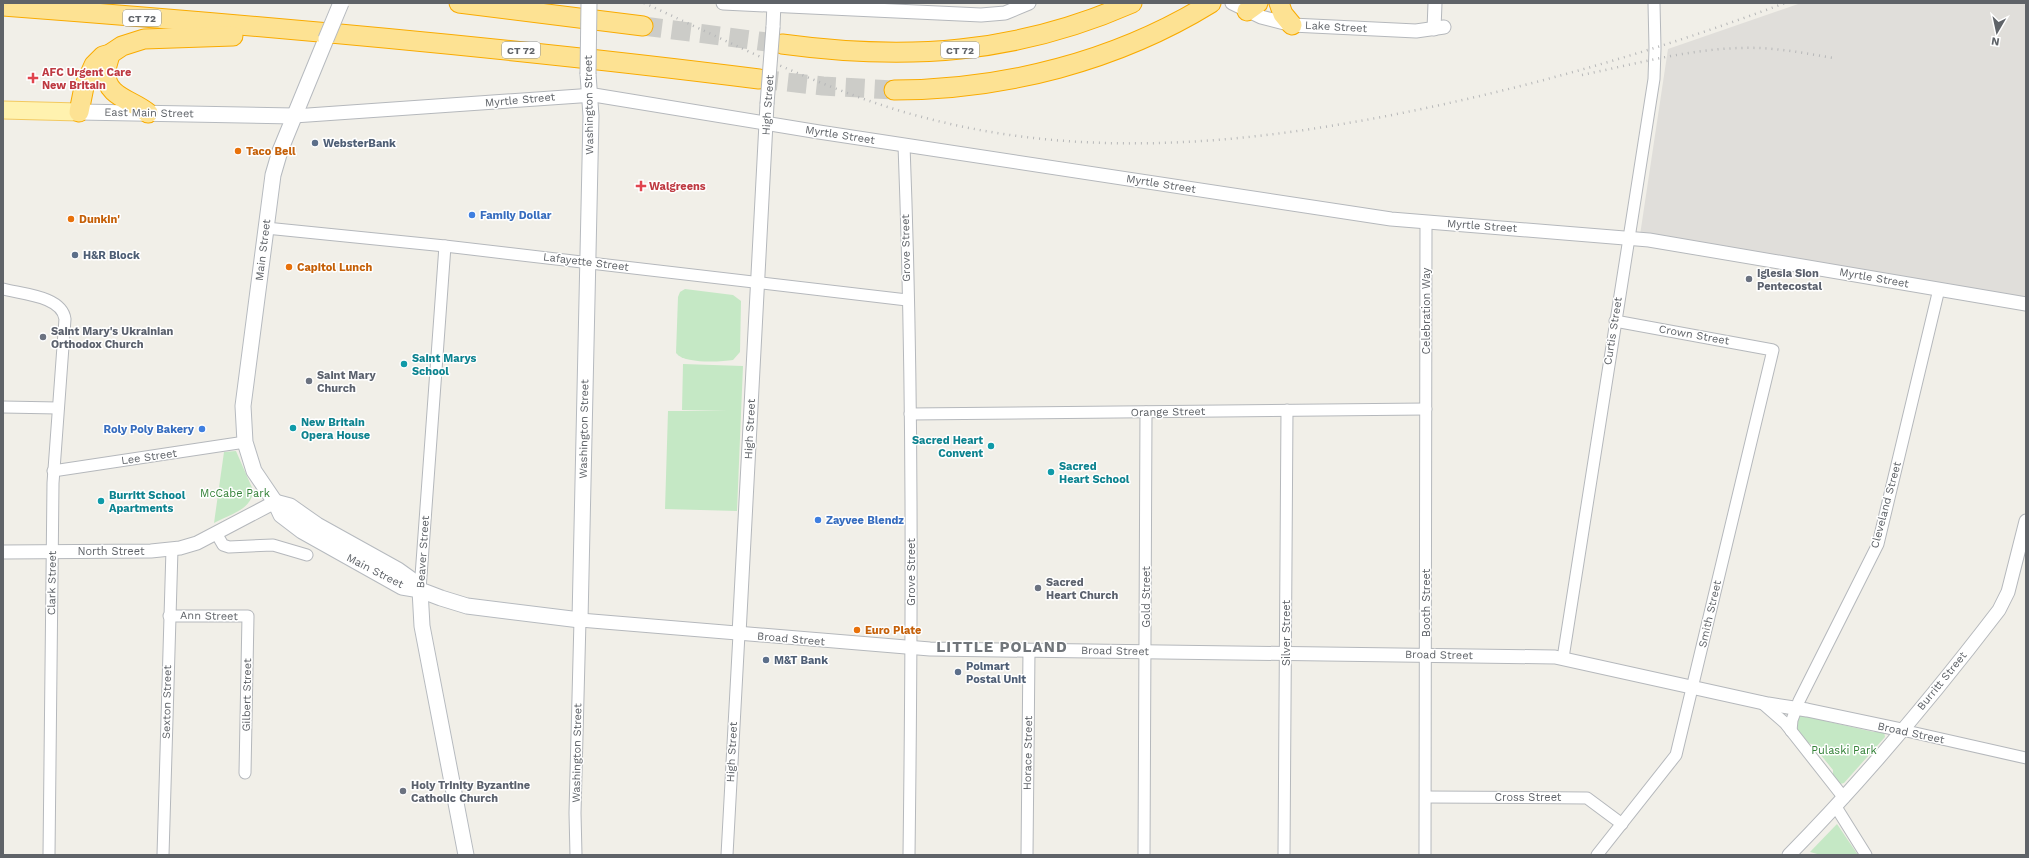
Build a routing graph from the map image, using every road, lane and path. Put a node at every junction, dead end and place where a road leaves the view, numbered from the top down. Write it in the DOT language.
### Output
graph roads {
  1 [pos="341,3"];
  2 [pos="459,3"];
  3 [pos="589,3"];
  4 [pos="723,3"];
  5 [pos="1029,3"];
  6 [pos="1132,3"];
  7 [pos="1211,3"];
  8 [pos="1279,3"];
  9 [pos="1435,3"];
  10 [pos="1654,3"];
  11 [pos="774,4"];
  12 [pos="3,6"];
  13 [pos="1244,6"];
  14 [pos="998,9"];
  15 [pos="1292,25"];
  16 [pos="643,26"];
  17 [pos="282,29"];
  18 [pos="782,44"];
  19 [pos="110,54"];
  20 [pos="759,79"];
  21 [pos="894,90"];
  22 [pos="589,94"];
  23 [pos="3,110"];
  24 [pos="79,112"];
  25 [pos="148,113"];
  26 [pos="294,116"];
  27 [pos="766,124"];
  28 [pos="904,145"];
  29 [pos="1426,222"];
  30 [pos="266,228"];
  31 [pos="1629,237"];
  32 [pos="446,246"];
  33 [pos="588,262"];
  34 [pos="757,282"];
  35 [pos="3,289"];
  36 [pos="1939,289"];
  37 [pos="907,300"];
  38 [pos="2026,304"];
  39 [pos="1615,321"];
  40 [pos="1773,350"];
  41 [pos="1426,404"];
  42 [pos="3,407"];
  43 [pos="58,408"];
  44 [pos="1287,410"];
  45 [pos="1146,412"];
  46 [pos="910,414"];
  47 [pos="245,442"];
  48 [pos="54,471"];
  49 [pos="275,502"];
  50 [pos="2026,521"];
  51 [pos="216,533"];
  52 [pos="172,549"];
  53 [pos="52,551"];
  54 [pos="3,552"];
  55 [pos="307,555"];
  56 [pos="420,590"];
  57 [pos="169,616"];
  58 [pos="248,616"];
  59 [pos="580,620"];
  60 [pos="739,634"];
  61 [pos="911,648"];
  62 [pos="1029,650"];
  63 [pos="1146,652"];
  64 [pos="1285,654"];
  65 [pos="1426,655"];
  66 [pos="1563,658"];
  67 [pos="1692,687"];
  68 [pos="1761,702"];
  69 [pos="1796,708"];
  70 [pos="1902,730"];
  71 [pos="1792,731"];
  72 [pos="2026,758"];
  73 [pos="245,773"];
  74 [pos="1426,797"];
  75 [pos="1840,802"];
  76 [pos="1622,824"];
  77 [pos="49,855"];
  78 [pos="163,855"];
  79 [pos="466,855"];
  80 [pos="576,855"];
  81 [pos="727,855"];
  82 [pos="909,855"];
  83 [pos="1027,855"];
  84 [pos="1144,855"];
  85 [pos="1284,855"];
  86 [pos="1425,855"];
  87 [pos="1597,855"];
  88 [pos="1791,855"];
  89 [pos="1866,855"];
  1 -- 26 [label="main road, Main Street, bridge"];
  2 -- 16 [label="highway"];
  3 -- 22 [label="main road, Washington Street, bridge"];
  4 -- 11 [label="street"];
  5 -- 14 [label="street"];
  6 -- 18 [label="highway, CT 72"];
  7 -- 21 [label="highway"];
  8 -- 15 [label="highway"];
  9 -- 15 [label="street, Lake Street"];
  10 -- 31 [label="street, Curtis Street"];
  11 -- 14 [label="street"];
  11 -- 27 [label="street, High Street, bridge"];
  12 -- 17 [label="highway, CT 72"];
  13 -- 15 [label="street, Lake Street"];
  17 -- 19 [label="highway"];
  17 -- 20 [label="highway, CT 72"];
  19 -- 24 [label="highway"];
  19 -- 25 [label="highway"];
  22 -- 26 [label="street, Myrtle Street"];
  22 -- 27 [label="street, Myrtle Street"];
  22 -- 33 [label="main road, Washington Street"];
  23 -- 24 [label="main road, East Main Street"];
  24 -- 25 [label="main road, East Main Street"];
  25 -- 26 [label="main road, East Main Street"];
  26 -- 30 [label="main road, Main Street"];
  27 -- 28 [label="street, Myrtle Street"];
  27 -- 34 [label="street, High Street"];
  28 -- 29 [label="street, Myrtle Street"];
  28 -- 37 [label="street, Grove Street"];
  29 -- 31 [label="street, Myrtle Street"];
  29 -- 41 [label="street, Celebration Way"];
  30 -- 32 [label="street, Lafayette Street"];
  30 -- 47 [label="main road, Main Street"];
  31 -- 36 [label="street, Myrtle Street"];
  31 -- 39 [label="street, Curtis Street"];
  32 -- 33 [label="street, Lafayette Street"];
  32 -- 56 [label="street, Beaver Street"];
  33 -- 34 [label="street, Lafayette Street"];
  33 -- 59 [label="main road, Washington Street"];
  34 -- 37 [label="street, Lafayette Street"];
  34 -- 60 [label="street, High Street"];
  35 -- 43 [label="street, Clark Street"];
  36 -- 38 [label="street, Myrtle Street"];
  36 -- 69 [label="street, Cleveland Street"];
  37 -- 46 [label="street, Grove Street"];
  39 -- 40 [label="street, Crown Street"];
  39 -- 66 [label="street, Curtis Street"];
  40 -- 67 [label="street, Smith Street"];
  41 -- 44 [label="street, Orange Street"];
  41 -- 65 [label="street, Booth Street"];
  42 -- 43 [label="street"];
  43 -- 48 [label="street, Clark Street"];
  44 -- 45 [label="street, Orange Street"];
  44 -- 64 [label="street, Silver Street"];
  45 -- 46 [label="street, Orange Street"];
  45 -- 63 [label="street, Gold Street"];
  46 -- 61 [label="street, Grove Street"];
  47 -- 48 [label="street, Lee Street"];
  47 -- 49 [label="main road, Main Street"];
  48 -- 53 [label="street, Clark Street"];
  49 -- 51 [label="street, North Street"];
  49 -- 56 [label="main road, Main Street"];
  50 -- 70 [label="street, Burritt Street"];
  51 -- 52 [label="street, North Street"];
  51 -- 55 [label="street"];
  52 -- 53 [label="street, North Street"];
  52 -- 57 [label="street, Sexton Street"];
  53 -- 54 [label="street, North Street"];
  53 -- 77 [label="street, Clark Street"];
  56 -- 59 [label="main road, Broad Street"];
  56 -- 79 [label="main road, Beaver Street"];
  57 -- 58 [label="street, Ann Street"];
  57 -- 78 [label="street, Sexton Street"];
  58 -- 73 [label="street, Gilbert Street"];
  59 -- 60 [label="street, Broad Street"];
  59 -- 80 [label="street, Washington Street"];
  60 -- 61 [label="street, Broad Street"];
  60 -- 81 [label="street, High Street"];
  61 -- 62 [label="street, Broad Street"];
  61 -- 82 [label="street, Grove Street"];
  62 -- 63 [label="street, Broad Street"];
  62 -- 83 [label="street, Horace Street"];
  63 -- 64 [label="street, Broad Street"];
  63 -- 84 [label="street, Gold Street"];
  64 -- 65 [label="street, Broad Street"];
  64 -- 85 [label="street, Silver Street"];
  65 -- 66 [label="street, Broad Street"];
  65 -- 74 [label="street, Booth Street"];
  66 -- 67 [label="street, Broad Street"];
  67 -- 68 [label="street, Broad Street"];
  67 -- 76 [label="street, Smith Street"];
  68 -- 69 [label="street, Broad Street"];
  68 -- 71 [label="street, Broad Street"];
  69 -- 70 [label="street, Broad Street"];
  69 -- 71 [label="street"];
  70 -- 72 [label="street, Broad Street"];
  70 -- 75 [label="street, Burritt Street"];
  71 -- 75 [label="street, Broad Street"];
  74 -- 76 [label="street, Cross Street"];
  74 -- 86 [label="street, Booth Street"];
  75 -- 88 [label="street, Burritt Street"];
  75 -- 89 [label="street, Broad Street"];
  76 -- 87 [label="street, Smith Street"];
}
